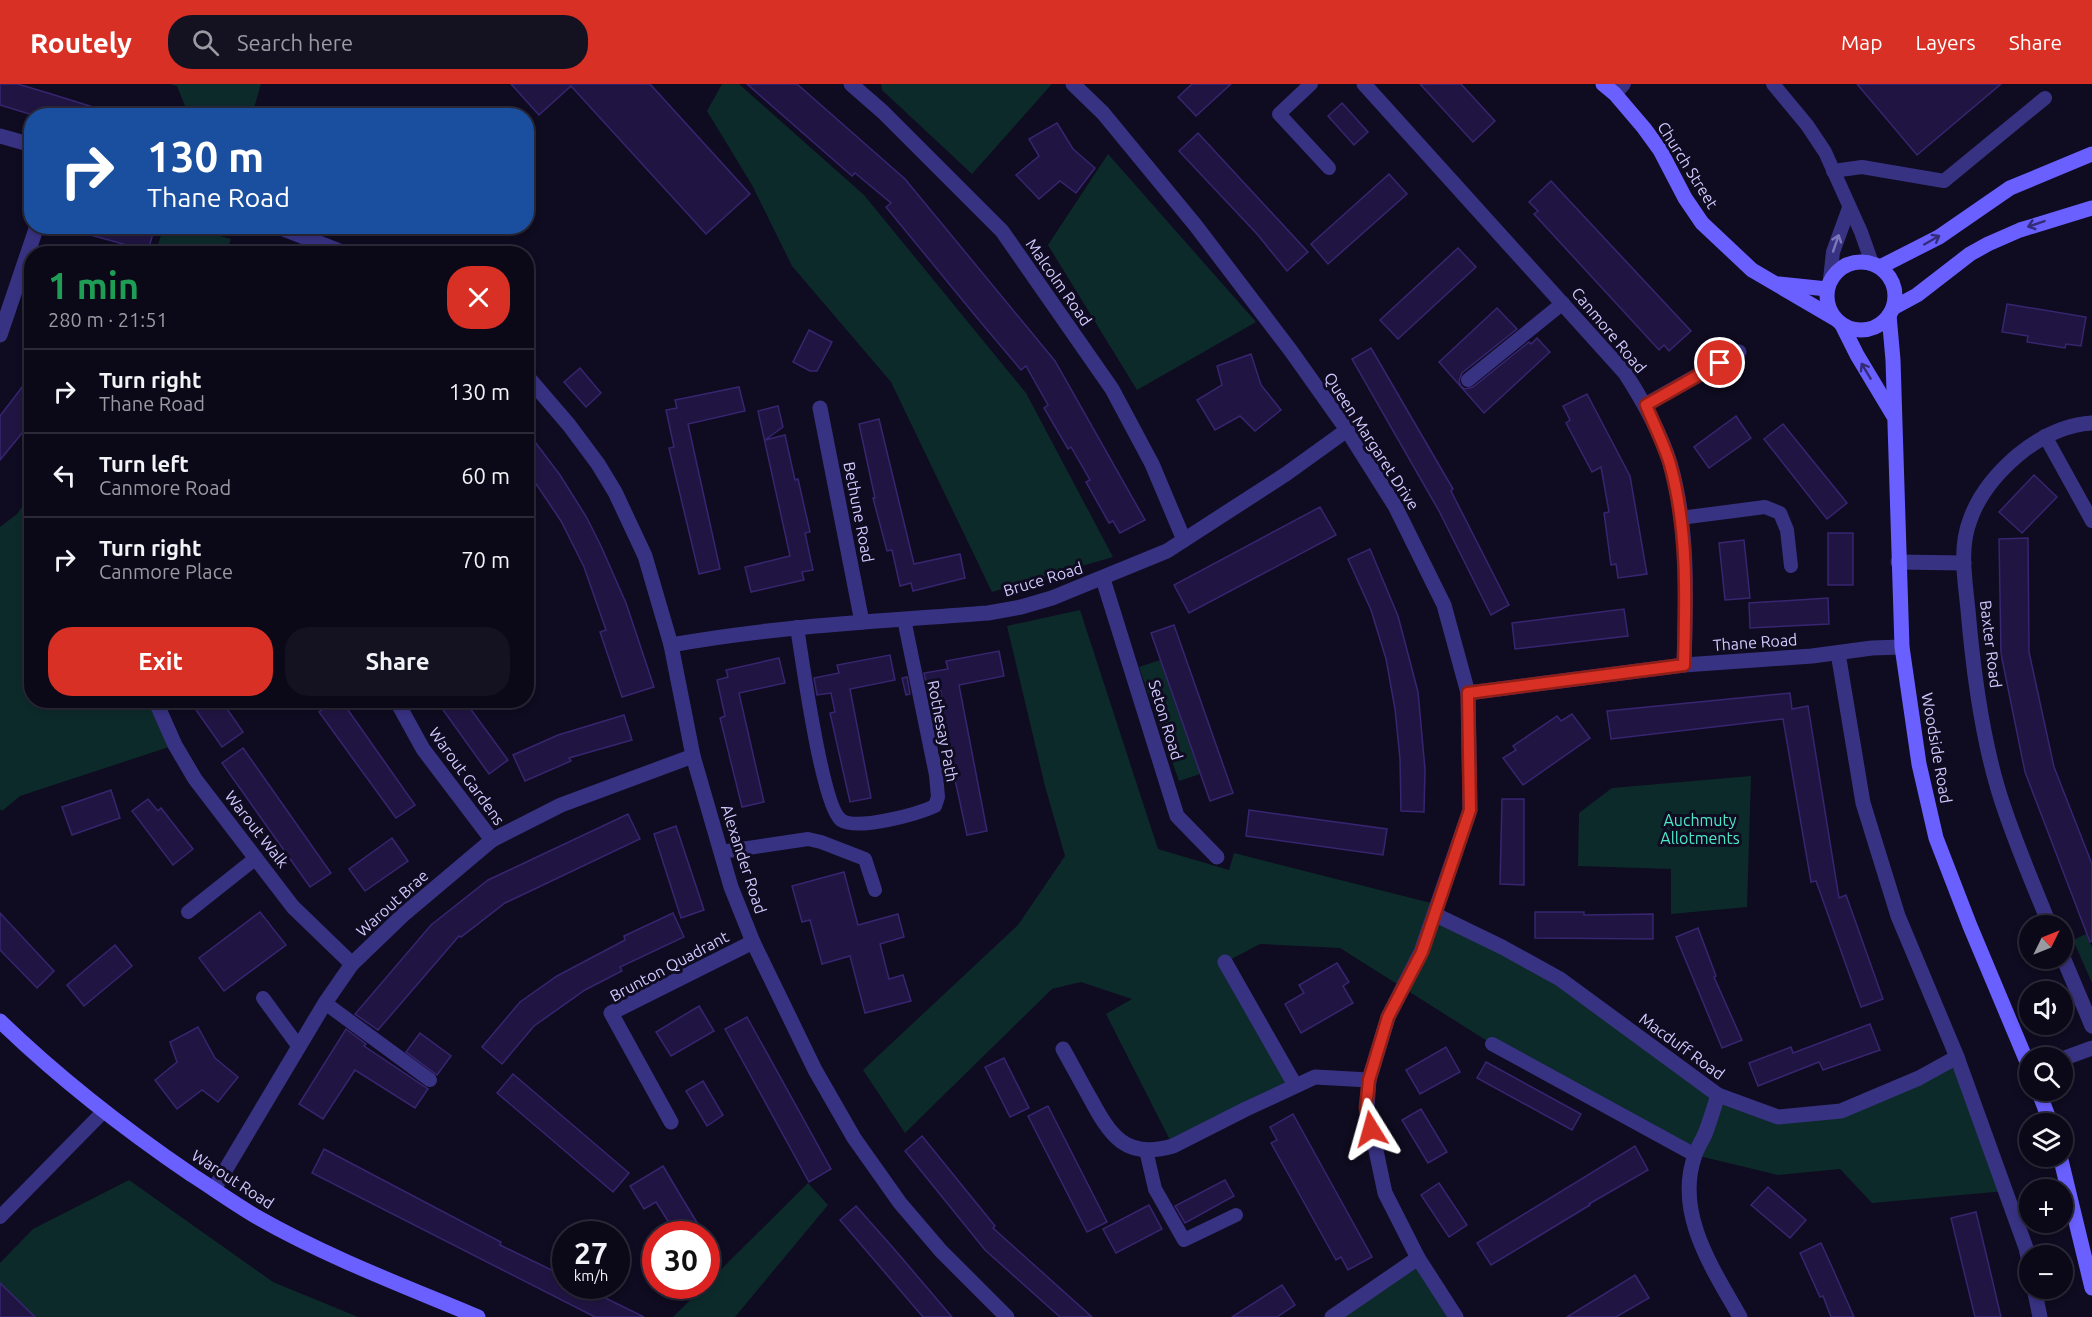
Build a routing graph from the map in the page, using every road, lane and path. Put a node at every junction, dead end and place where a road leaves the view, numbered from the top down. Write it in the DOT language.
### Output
graph roads {
  1 [pos="851,84"];
  2 [pos="1073,84"];
  3 [pos="1311,84"];
  4 [pos="1364,84"];
  5 [pos="1603,84"];
  6 [pos="1773,84"];
  7 [pos="1620,89"];
  8 [pos="2045,98"];
  9 [pos="0,136"];
  10 [pos="24,143"];
  11 [pos="2092,154"];
  12 [pos="1329,168"];
  13 [pos="1833,171"];
  14 [pos="1849,208"];
  15 [pos="2092,208"];
  16 [pos="296,234"];
  17 [pos="327,246"];
  18 [pos="24,264"];
  19 [pos="1876,265"];
  20 [pos="1774,283"];
  21 [pos="1829,284"];
  22 [pos="1563,303"];
  23 [pos="1891,312"];
  24 [pos="1838,322"];
  25 [pos="0,335"];
  26 [pos="1739,352"];
  27 [pos="1468,380"];
  28 [pos="534,384"];
  29 [pos="1646,405"];
  30 [pos="820,408"];
  31 [pos="1893,415"];
  32 [pos="2092,423"];
  33 [pos="1347,430"];
  34 [pos="2045,436"];
  35 [pos="1680,518"];
  36 [pos="2092,521"];
  37 [pos="1184,540"];
  38 [pos="1898,562"];
  39 [pos="1964,563"];
  40 [pos="1791,566"];
  41 [pos="1103,579"];
  42 [pos="904,619"];
  43 [pos="862,622"];
  44 [pos="797,627"];
  45 [pos="671,645"];
  46 [pos="1902,647"];
  47 [pos="1838,653"];
  48 [pos="1684,665"];
  49 [pos="1468,693"];
  50 [pos="158,708"];
  51 [pos="400,708"];
  52 [pos="693,756"];
  53 [pos="492,840"];
  54 [pos="722,852"];
  55 [pos="1217,857"];
  56 [pos="256,858"];
  57 [pos="875,890"];
  58 [pos="188,912"];
  59 [pos="1436,915"];
  60 [pos="2046,915"];
  61 [pos="753,942"];
  62 [pos="1225,962"];
  63 [pos="352,964"];
  64 [pos="2068,969"];
  65 [pos="263,998"];
  66 [pos="325,1003"];
  67 [pos="0,1021"];
  68 [pos="2092,1026"];
  69 [pos="1492,1044"];
  70 [pos="299,1047"];
  71 [pos="2021,1047"];
  72 [pos="2092,1048"];
  73 [pos="1063,1049"];
  74 [pos="2073,1055"];
  75 [pos="1958,1057"];
  76 [pos="430,1080"];
  77 [pos="1369,1080"];
  78 [pos="1295,1085"];
  79 [pos="1718,1095"];
  80 [pos="103,1112"];
  81 [pos="671,1122"];
  82 [pos="1146,1150"];
  83 [pos="1695,1155"];
  84 [pos="2063,1167"];
  85 [pos="214,1189"];
  86 [pos="1236,1215"];
  87 [pos="0,1217"];
  88 [pos="2025,1245"];
  89 [pos="1418,1258"];
  90 [pos="2092,1288"];
  91 [pos="2036,1299"];
  92 [pos="478,1317"];
  93 [pos="1006,1317"];
  94 [pos="1332,1317"];
  95 [pos="1456,1317"];
  96 [pos="1740,1317"];
  97 [pos="2040,1317"];
  1 -- 37 [label="street, Malcolm Road"];
  2 -- 33 [label="street, Queen Margaret Drive"];
  3 -- 12 [label="lane"];
  4 -- 22 [label="street, Canmore Road"];
  5 -- 7 [label="street, Church Street"];
  6 -- 13 [label="lane"];
  7 -- 20 [label="street, Church Street"];
  8 -- 13 [label="lane"];
  9 -- 10 [label="street"];
  19 -- 11 [label="street, one-way"];
  13 -- 14 [label="lane"];
  14 -- 19 [label="lane"];
  21 -- 14 [label="lane, one-way"];
  15 -- 23 [label="street, one-way"];
  16 -- 17 [label="street"];
  18 -- 25 [label="street"];
  19 -- 21 [label="street"];
  19 -- 23 [label="street"];
  20 -- 21 [label="street, Church Street"];
  20 -- 24 [label="street, Church Street"];
  21 -- 24 [label="street"];
  22 -- 27 [label="lane"];
  22 -- 29 [label="street, Canmore Road"];
  23 -- 24 [label="street"];
  23 -- 31 [label="street, Woodside Road"];
  31 -- 24 [label="street, Woodside Road, one-way"];
  26 -- 29 [label="street"];
  28 -- 45 [label="street, Alexander Road"];
  29 -- 35 [label="street, Canmore Road"];
  30 -- 43 [label="street, Bethune Road"];
  31 -- 38 [label="street, Woodside Road"];
  32 -- 34 [label="street, Baxter Road"];
  33 -- 37 [label="street, Bruce Road"];
  33 -- 49 [label="street, Queen Margaret Drive"];
  34 -- 36 [label="lane"];
  34 -- 39 [label="street, Baxter Road"];
  35 -- 40 [label="lane"];
  35 -- 48 [label="street, Canmore Road"];
  37 -- 41 [label="street, Bruce Road"];
  38 -- 39 [label="street"];
  38 -- 46 [label="street, Woodside Road"];
  39 -- 60 [label="street, Baxter Road"];
  41 -- 42 [label="street, Bruce Road"];
  41 -- 55 [label="street, Seton Road"];
  42 -- 43 [label="street, Bruce Road"];
  42 -- 44 [label="lane, Rothesay Path"];
  43 -- 44 [label="street, Bruce Road"];
  44 -- 45 [label="street, Bruce Road"];
  45 -- 52 [label="street, Alexander Road"];
  46 -- 47 [label="street, Thane Road"];
  46 -- 71 [label="street, Woodside Road"];
  47 -- 48 [label="street, Thane Road"];
  47 -- 75 [label="street"];
  48 -- 49 [label="street, Thane Road"];
  49 -- 59 [label="street, Queen Margaret Drive"];
  50 -- 56 [label="street, Warout Walk"];
  51 -- 53 [label="street, Warout Gardens"];
  52 -- 53 [label="street, Warout Brae"];
  52 -- 54 [label="street, Alexander Road"];
  53 -- 63 [label="street, Warout Brae"];
  54 -- 57 [label="lane"];
  54 -- 61 [label="street, Alexander Road"];
  56 -- 58 [label="lane"];
  56 -- 63 [label="street, Warout Walk"];
  59 -- 77 [label="street, Queen Margaret Drive"];
  59 -- 79 [label="street, Macduff Road"];
  61 -- 81 [label="street, Brunton Quadrant"];
  61 -- 93 [label="street, Alexander Road"];
  62 -- 78 [label="street"];
  63 -- 66 [label="street, Warout Brae"];
  64 -- 68 [label="street"];
  65 -- 70 [label="lane"];
  66 -- 70 [label="street, Warout Brae"];
  66 -- 76 [label="lane"];
  67 -- 80 [label="street, Warout Road"];
  69 -- 83 [label="lane"];
  70 -- 85 [label="street, Warout Brae"];
  72 -- 74 [label="street"];
  73 -- 82 [label="street"];
  75 -- 79 [label="street, Macduff Road"];
  75 -- 88 [label="street"];
  77 -- 78 [label="street"];
  77 -- 89 [label="street, Queen Margaret Drive"];
  78 -- 82 [label="street"];
  79 -- 83 [label="street"];
  80 -- 85 [label="street, Warout Road"];
  80 -- 87 [label="lane"];
  82 -- 86 [label="lane"];
  83 -- 96 [label="street"];
  84 -- 90 [label="street"];
  85 -- 92 [label="street, Warout Road"];
  89 -- 94 [label="street"];
  89 -- 95 [label="street, Queen Margaret Drive"];
  91 -- 97 [label="street"];
}
